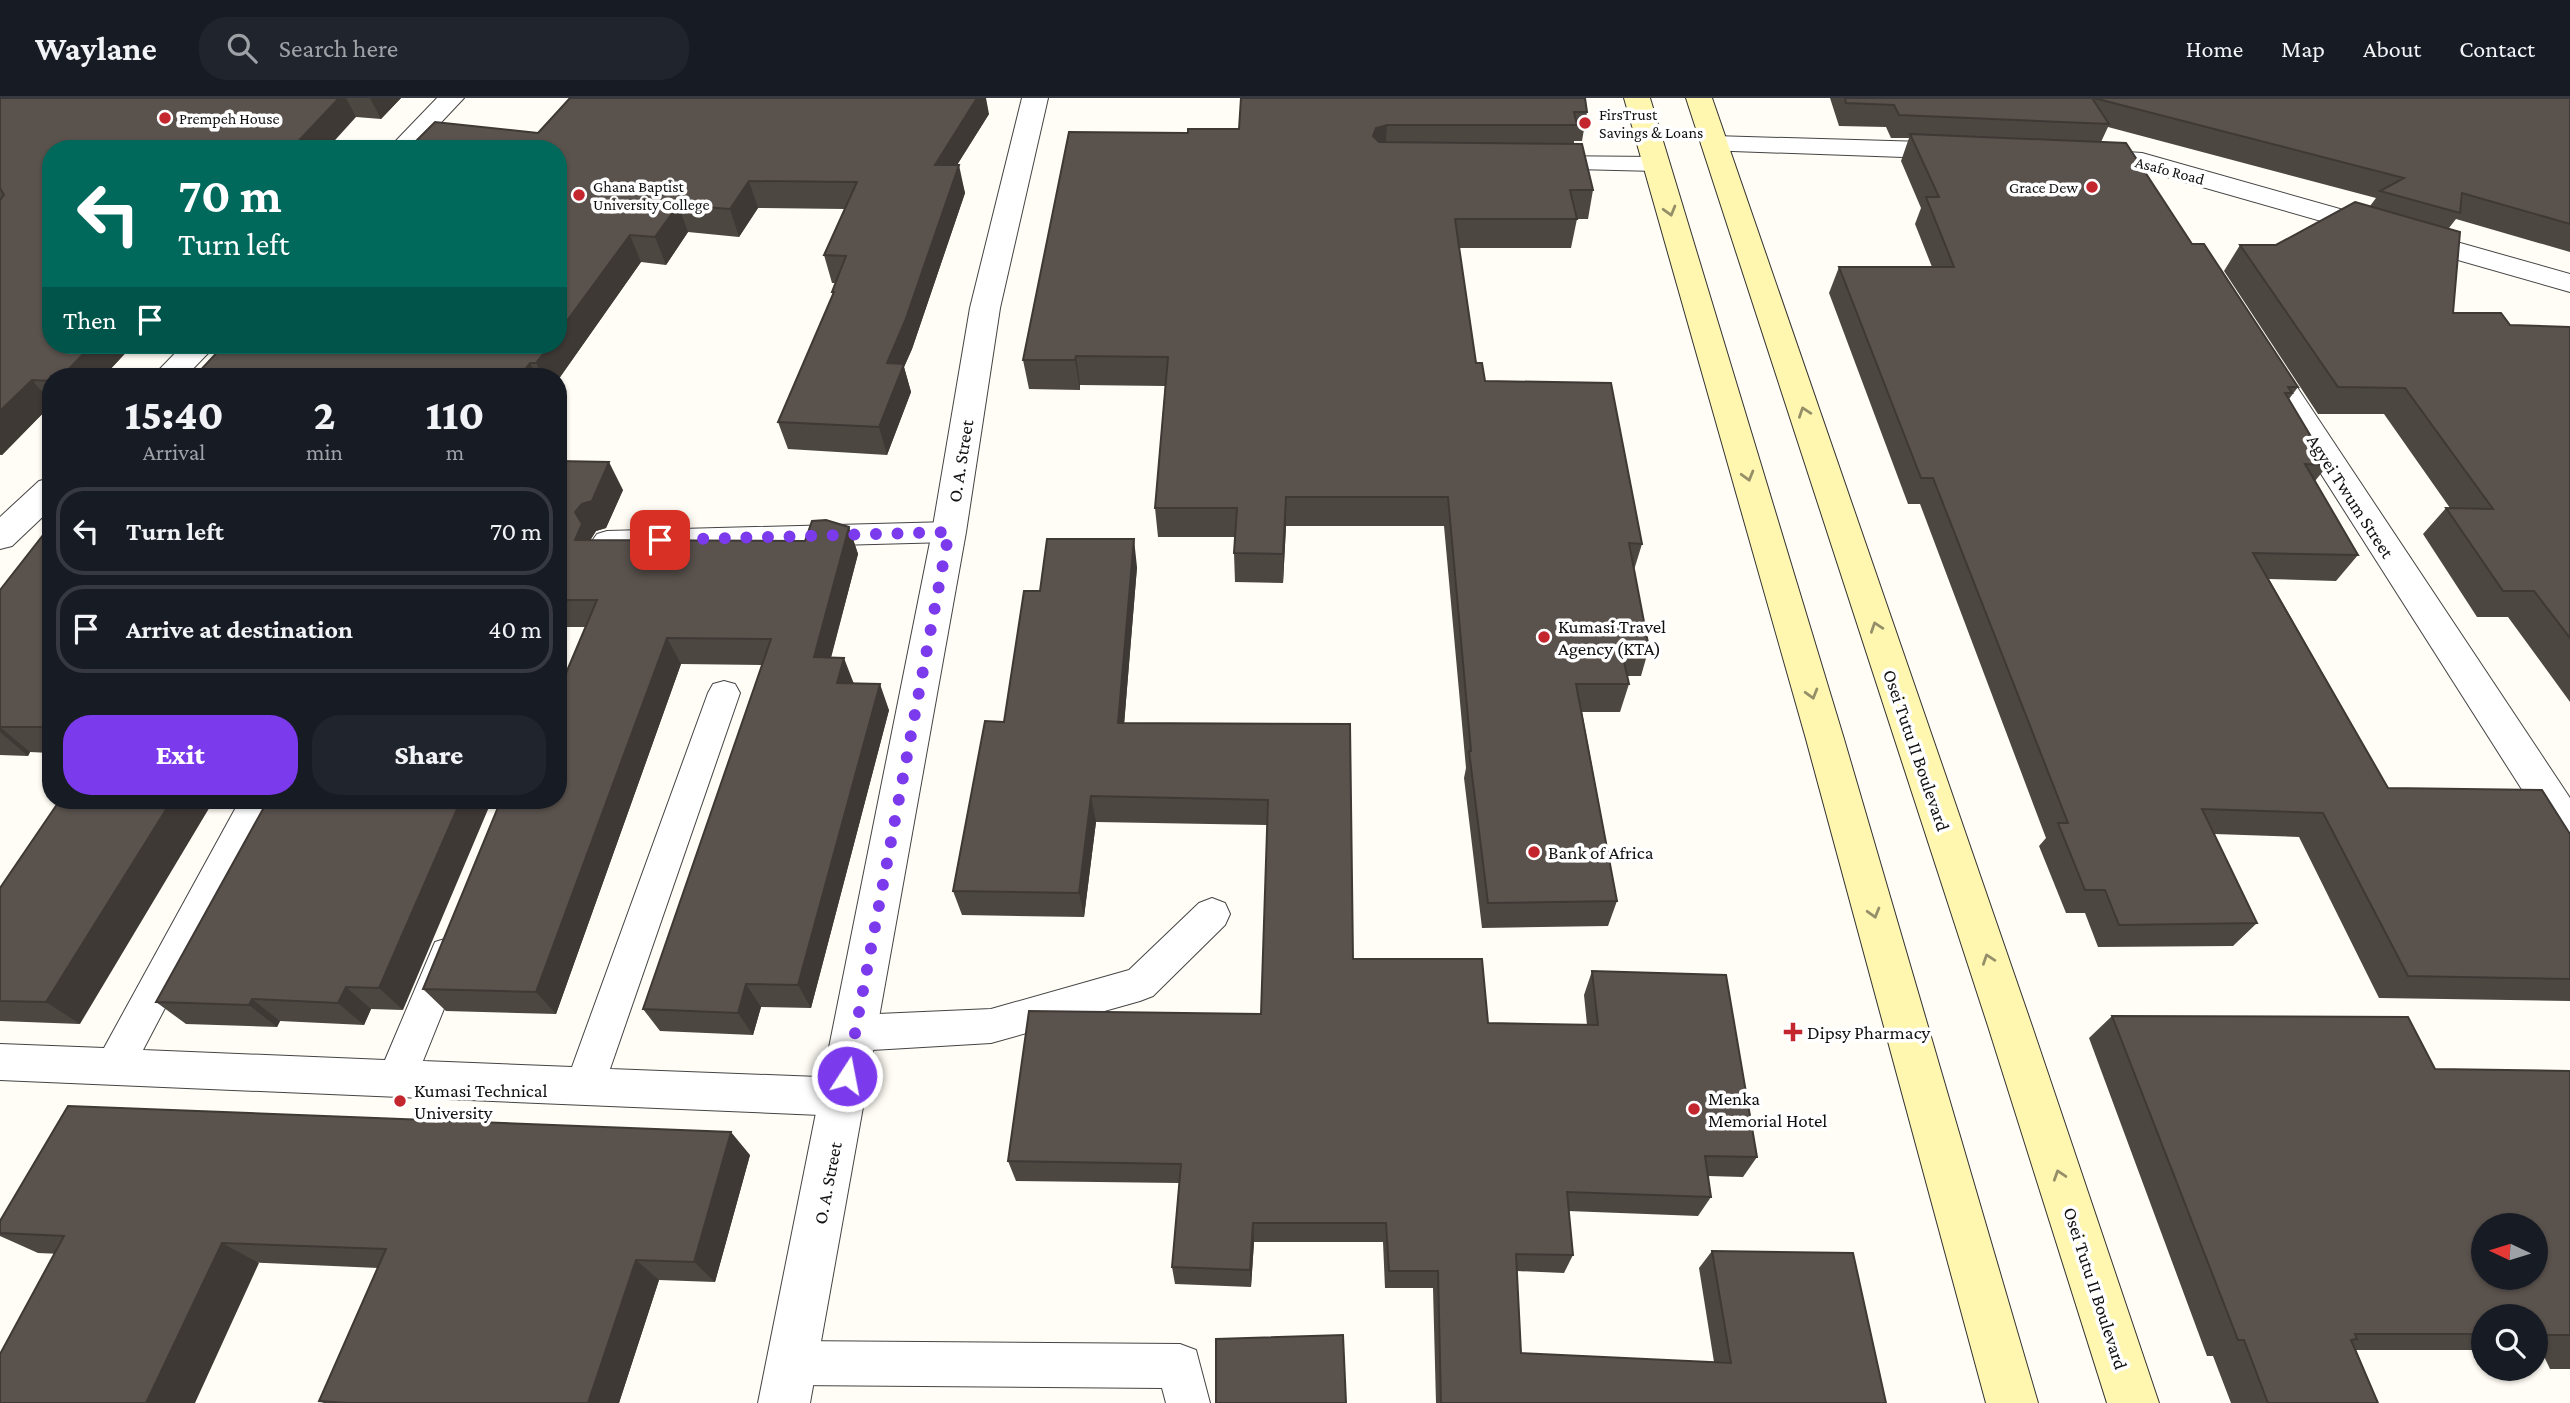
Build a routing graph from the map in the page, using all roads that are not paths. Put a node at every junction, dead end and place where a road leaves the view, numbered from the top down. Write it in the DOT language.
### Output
graph roads {
  1 [pos="451,98"];
  2 [pos="1035,98"];
  3 [pos="1637,98"];
  4 [pos="1699,98"];
  5 [pos="410,140"];
  6 [pos="1714,144"];
  7 [pos="1980,152"];
  8 [pos="2064,156"];
  9 [pos="2133,159"];
  10 [pos="1519,163"];
  11 [pos="1656,164"];
  12 [pos="2156,194"];
  13 [pos="2570,283"];
  14 [pos="2252,343"];
  15 [pos="191,354"];
  16 [pos="177,368"];
  17 [pos="42,497"];
  18 [pos="949,532"];
  19 [pos="0,537"];
  20 [pos="607,541"];
  21 [pos="724,693"];
  22 [pos="252,809"];
  23 [pos="2570,831"];
  24 [pos="1212,914"];
  25 [pos="459,926"];
  26 [pos="855,1033"];
  27 [pos="0,1062"];
  28 [pos="114,1067"];
  29 [pos="397,1078"];
  30 [pos="585,1086"];
  31 [pos="844,1097"];
  32 [pos="788,1383"];
  33 [pos="1188,1403"];
  34 [pos="2012,1403"];
  35 [pos="2133,1403"];
  1 -- 5 [label="street"];
  2 -- 18 [label="street, O. A. Street"];
  3 -- 11 [label="main road"];
  4 -- 6 [label="main road, Osei Tutu II Boulevard"];
  6 -- 7 [label="street"];
  35 -- 6 [label="main road, Osei Tutu II Boulevard, one-way"];
  8 -- 9 [label="street, Asafo Road"];
  9 -- 12 [label="street"];
  9 -- 13 [label="street, Asafo Road"];
  10 -- 11 [label="lane"];
  11 -- 34 [label="main road, one-way"];
  14 -- 23 [label="street, Agyei Twum Street"];
  15 -- 16 [label="street"];
  17 -- 19 [label="street"];
  18 -- 20 [label="lane"];
  18 -- 26 [label="street, O. A. Street"];
  21 -- 30 [label="lane"];
  22 -- 28 [label="lane"];
  24 -- 26 [label="lane"];
  25 -- 29 [label="lane"];
  26 -- 31 [label="street, O. A. Street"];
  27 -- 28 [label="lane"];
  28 -- 29 [label="lane"];
  29 -- 30 [label="lane"];
  30 -- 31 [label="lane"];
  31 -- 32 [label="street, O. A. Street"];
  32 -- 33 [label="lane"];
}
